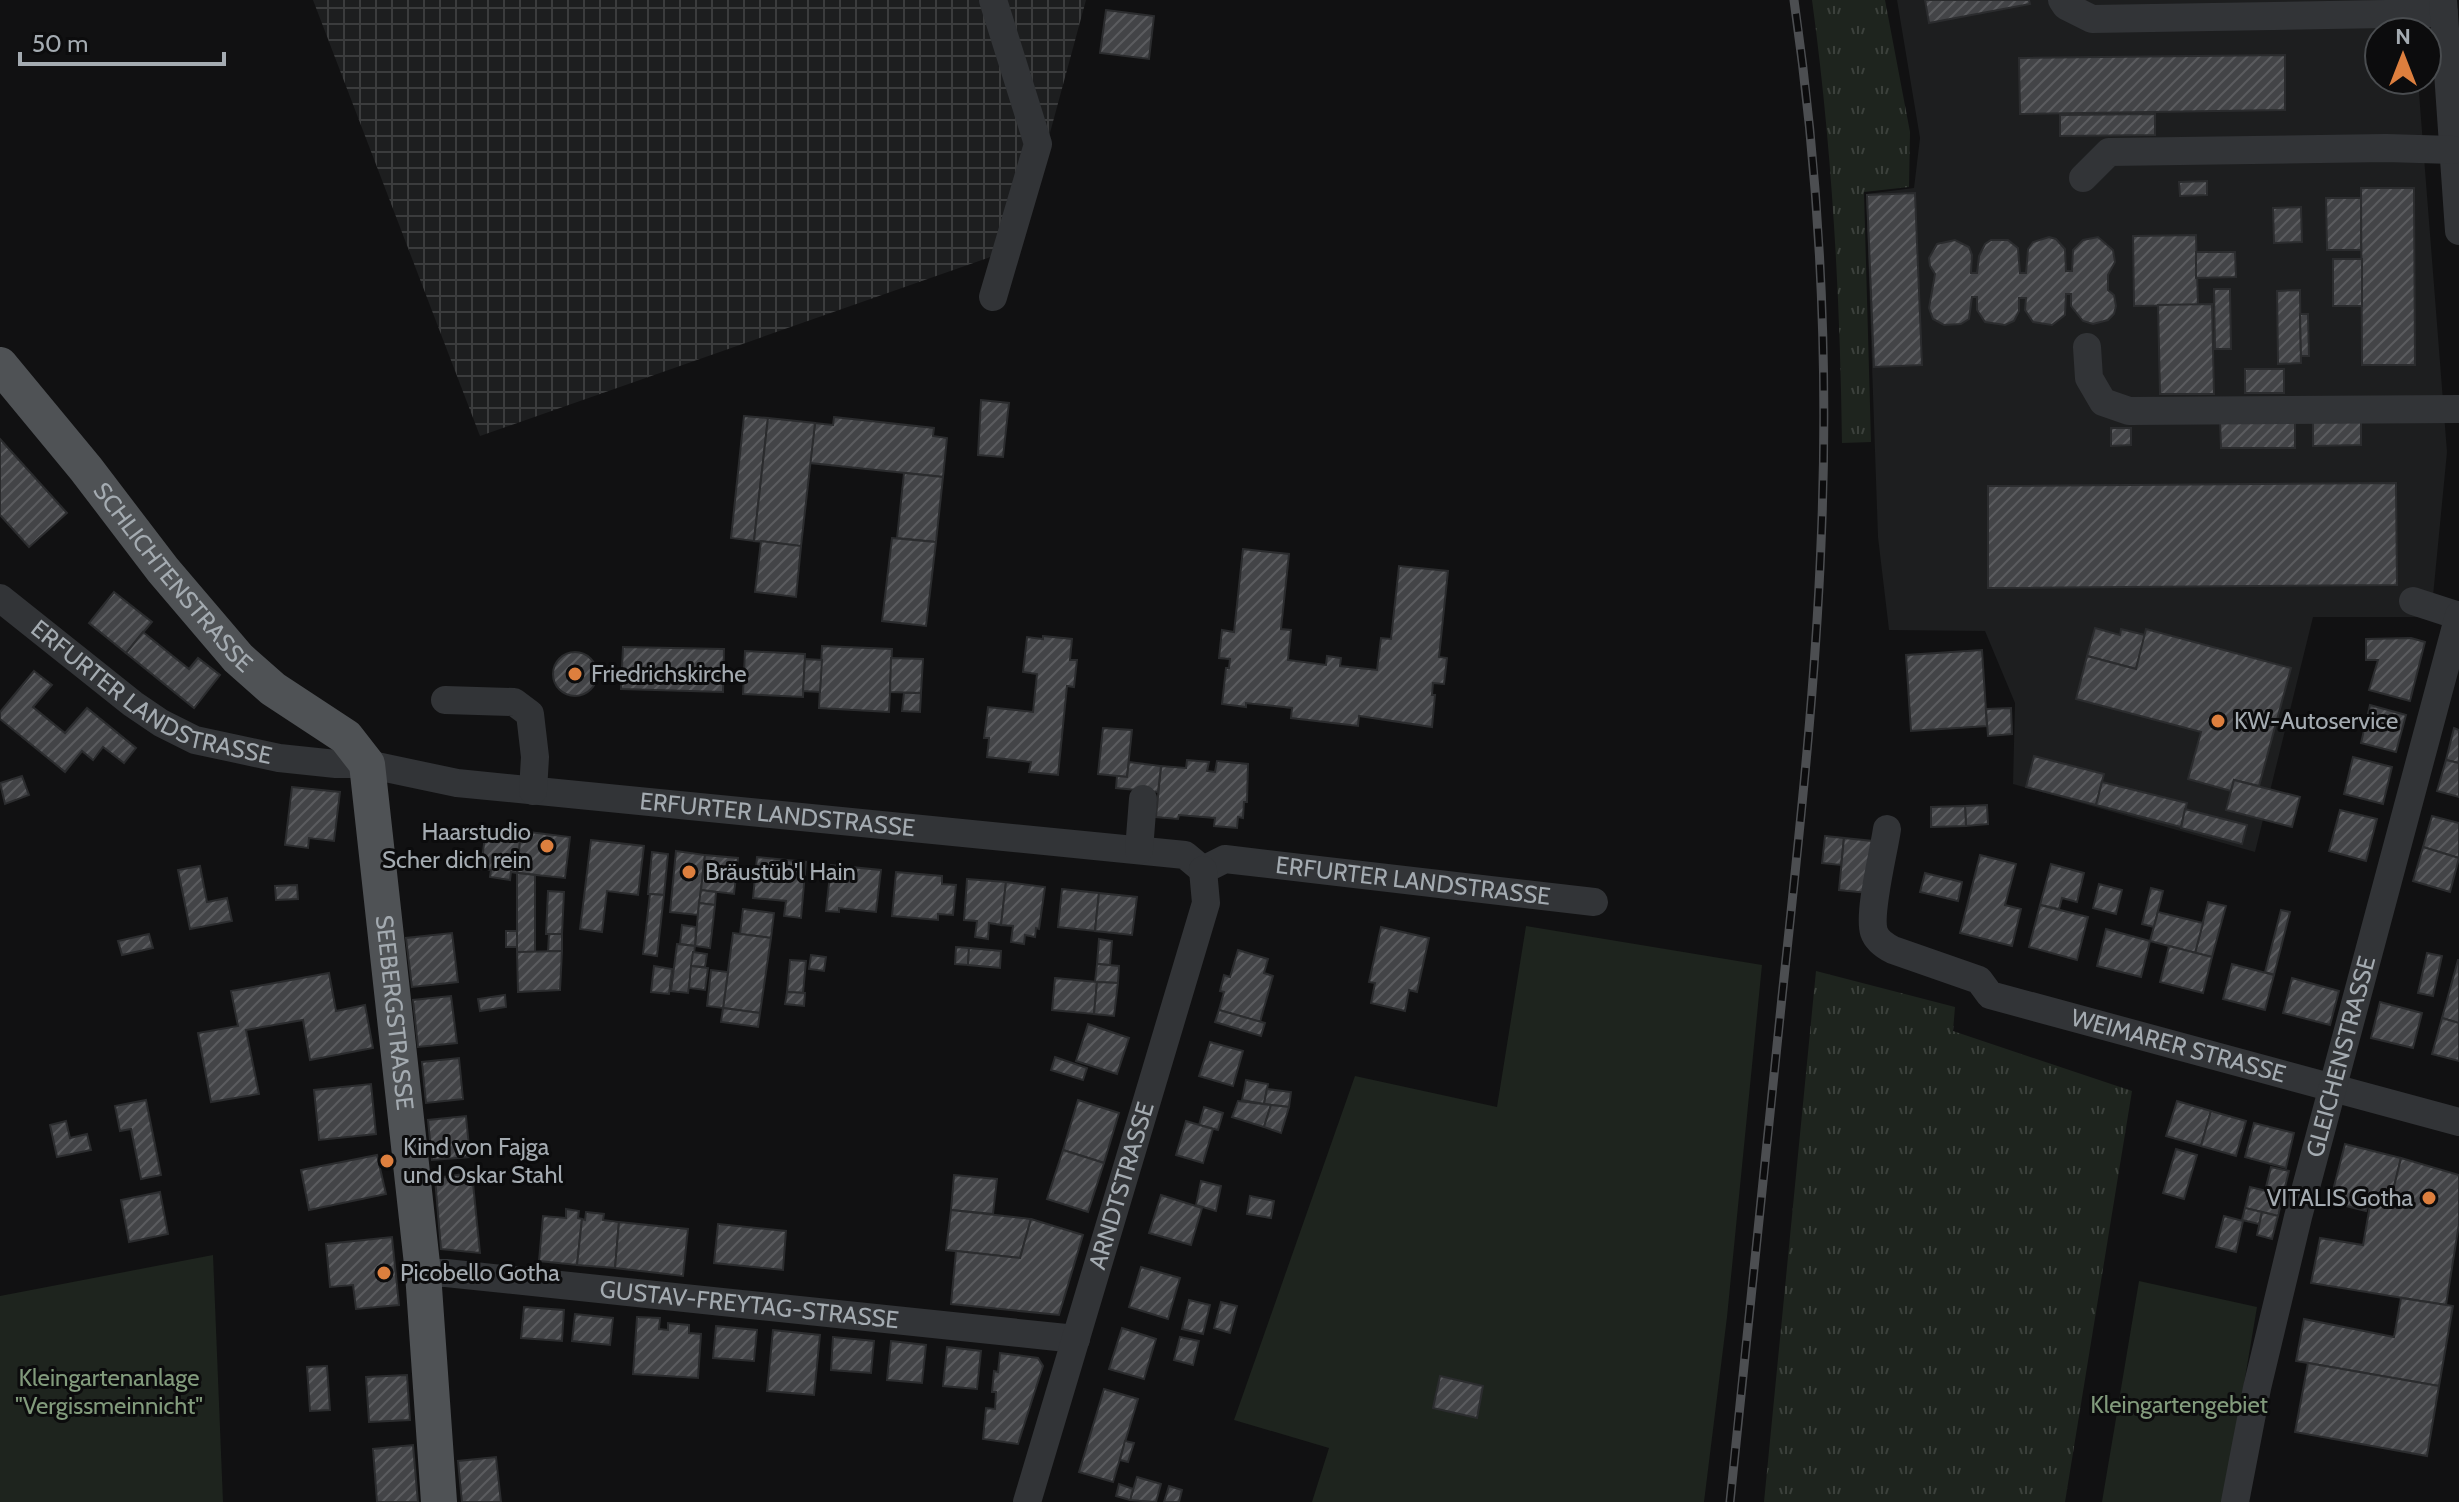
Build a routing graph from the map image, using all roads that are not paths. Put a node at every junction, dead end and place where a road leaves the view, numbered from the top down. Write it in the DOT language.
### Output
graph roads {
  1 [pos="993,0"];
  2 [pos="2062,0"];
  3 [pos="2444,7"];
  4 [pos="2257,8"];
  5 [pos="2453,150"];
  6 [pos="2083,178"];
  7 [pos="2459,231"];
  8 [pos="993,297"];
  9 [pos="2087,347"];
  10 [pos="0,365"];
  11 [pos="2459,409"];
  12 [pos="0,598"];
  13 [pos="2413,601"];
  14 [pos="2459,616"];
  15 [pos="445,700"];
  16 [pos="367,764"];
  17 [pos="533,791"];
  18 [pos="1143,799"];
  19 [pos="1887,829"];
  20 [pos="1139,850"];
  21 [pos="1203,870"];
  22 [pos="1594,902"];
  23 [pos="2333,1088"];
  24 [pos="2459,1122"];
  25 [pos="423,1273"];
  26 [pos="1076,1339"];
  27 [pos="439,1502"];
  28 [pos="1027,1502"];
  29 [pos="2235,1502"];
  1 -- 8 [label="street"];
  2 -- 4 [label="street"];
  3 -- 4 [label="street"];
  3 -- 5 [label="street"];
  5 -- 6 [label="street"];
  5 -- 7 [label="street"];
  9 -- 11 [label="street"];
  10 -- 16 [label="main road, SCHLICHTENSTRASSE"];
  12 -- 16 [label="street, ERFURTER LANDSTRASSE"];
  13 -- 14 [label="street"];
  14 -- 23 [label="street, GLEICHENSTRASSE"];
  15 -- 17 [label="street"];
  16 -- 17 [label="street, ERFURTER LANDSTRASSE"];
  16 -- 25 [label="main road, SEEBERGSTRASSE"];
  17 -- 20 [label="street, ERFURTER LANDSTRASSE"];
  18 -- 20 [label="street"];
  19 -- 23 [label="street, WEIMARER STRASSE"];
  20 -- 21 [label="street, ERFURTER LANDSTRASSE"];
  21 -- 22 [label="street, ERFURTER LANDSTRASSE"];
  21 -- 26 [label="street, ARNDTSTRASSE"];
  23 -- 24 [label="street, WEIMARER STRASSE"];
  23 -- 29 [label="street, GLEICHENSTRASSE"];
  25 -- 26 [label="street, GUSTAV-FREYTAG-STRASSE"];
  25 -- 27 [label="main road, SEEBERGSTRASSE"];
  26 -- 28 [label="street, ARNDTSTRASSE"];
}
